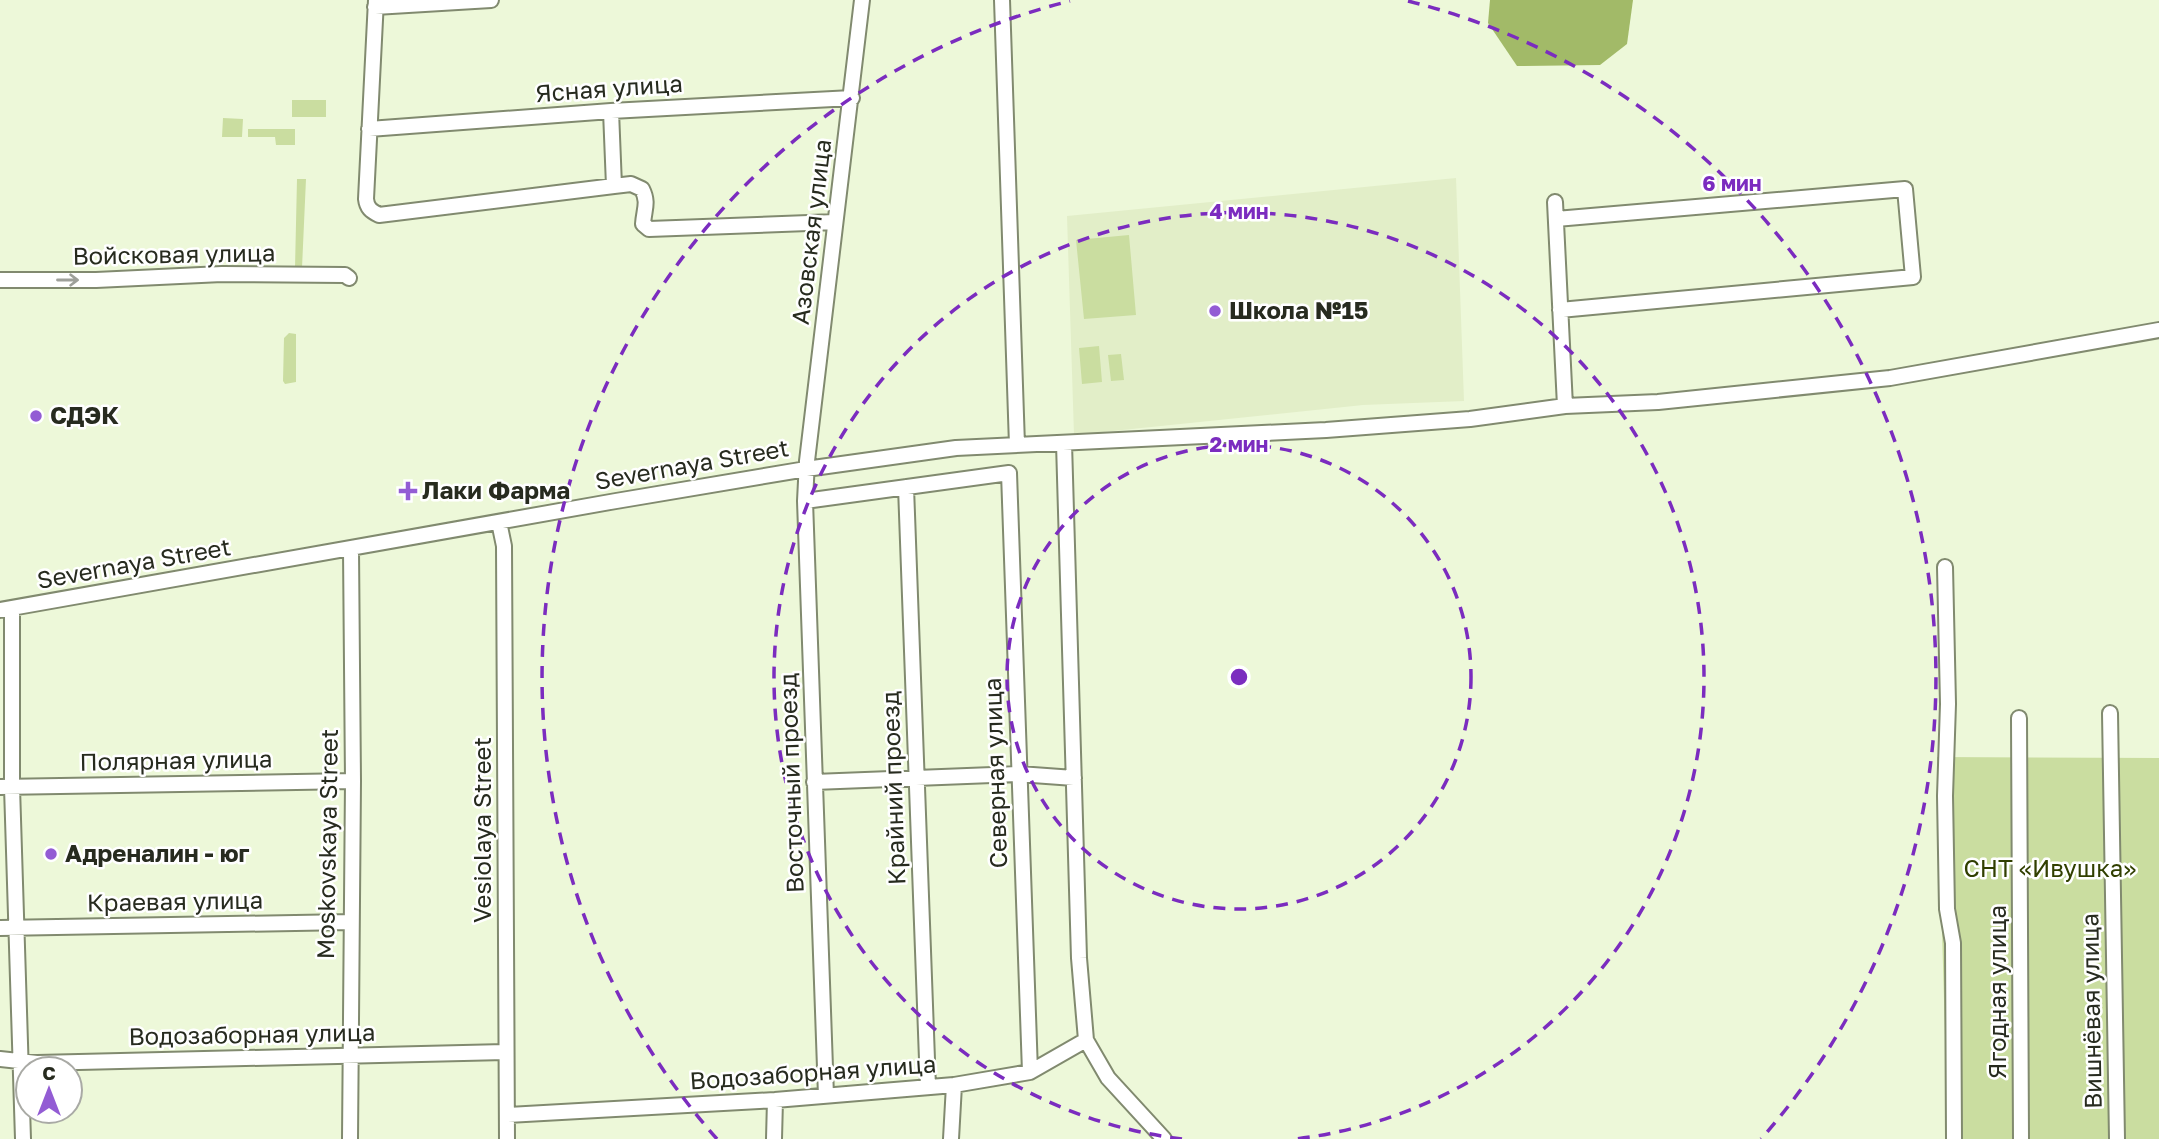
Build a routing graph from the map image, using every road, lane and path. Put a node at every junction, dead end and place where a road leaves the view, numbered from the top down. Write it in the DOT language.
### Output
graph roads {
  1 [pos="491,0"];
  2 [pos="862,0"];
  3 [pos="1002,0"];
  4 [pos="376,3"];
  5 [pos="852,97"];
  6 [pos="611,111"];
  7 [pos="369,129"];
  8 [pos="614,186"];
  9 [pos="1555,202"];
  10 [pos="1556,219"];
  11 [pos="835,222"];
  12 [pos="349,278"];
  13 [pos="0,281"];
  14 [pos="1560,310"];
  15 [pos="2159,330"];
  16 [pos="1565,407"];
  17 [pos="1064,443"];
  18 [pos="1017,445"];
  19 [pos="806,469"];
  20 [pos="906,487"];
  21 [pos="805,502"];
  22 [pos="499,522"];
  23 [pos="351,550"];
  24 [pos="1945,567"];
  25 [pos="6,609"];
  26 [pos="2110,713"];
  27 [pos="2018,718"];
  28 [pos="1019,774"];
  29 [pos="916,777"];
  30 [pos="1074,778"];
  31 [pos="352,781"];
  32 [pos="814,782"];
  33 [pos="6,787"];
  34 [pos="350,922"];
  35 [pos="0,928"];
  36 [pos="18,928"];
  37 [pos="1086,1040"];
  38 [pos="505,1052"];
  39 [pos="21,1055"];
  40 [pos="349,1056"];
  41 [pos="84,1062"];
  42 [pos="1030,1072"];
  43 [pos="954,1085"];
  44 [pos="928,1087"];
  45 [pos="826,1096"];
  46 [pos="775,1100"];
  47 [pos="507,1115"];
  48 [pos="350,1139"];
  49 [pos="507,1139"];
  50 [pos="775,1139"];
  51 [pos="951,1139"];
  52 [pos="1164,1139"];
  53 [pos="1954,1139"];
  54 [pos="2021,1139"];
  55 [pos="2117,1139"];
  1 -- 4 [label="street"];
  2 -- 5 [label="street, Азовская улица"];
  3 -- 18 [label="street"];
  4 -- 7 [label="street"];
  5 -- 6 [label="street, Ясная улица"];
  5 -- 11 [label="street, Азовская улица"];
  6 -- 7 [label="street, Ясная улица"];
  6 -- 8 [label="street"];
  7 -- 8 [label="street"];
  8 -- 11 [label="street"];
  9 -- 10 [label="street"];
  10 -- 14 [label="street"];
  10 -- 14 [label="street"];
  11 -- 19 [label="street, Азовская улица"];
  13 -- 12 [label="street, Войсковая улица, one-way"];
  14 -- 16 [label="street"];
  15 -- 16 [label="street, Severnaya Street"];
  16 -- 17 [label="street, Severnaya Street"];
  17 -- 18 [label="street, Severnaya Street"];
  17 -- 30 [label="street"];
  18 -- 19 [label="street, Severnaya Street"];
  19 -- 21 [label="street, Восточный проезд"];
  19 -- 22 [label="street, Severnaya Street"];
  20 -- 21 [label="street"];
  20 -- 28 [label="street, Северная улица"];
  20 -- 29 [label="street, Крайний проезд"];
  21 -- 32 [label="street, Восточный проезд"];
  22 -- 23 [label="street, Severnaya Street"];
  22 -- 38 [label="street, Vesiolaya Street"];
  23 -- 25 [label="street, Severnaya Street"];
  23 -- 31 [label="street, Moskovskaya Street"];
  24 -- 53 [label="street"];
  25 -- 33 [label="street"];
  26 -- 55 [label="street, Вишнёвая улица"];
  27 -- 54 [label="street, Ягодная улица"];
  28 -- 29 [label="street"];
  28 -- 30 [label="street"];
  28 -- 42 [label="street, Северная улица"];
  29 -- 32 [label="street"];
  29 -- 44 [label="street, Крайний проезд"];
  30 -- 37 [label="street"];
  31 -- 33 [label="street, Полярная улица"];
  31 -- 34 [label="street, Moskovskaya Street"];
  32 -- 45 [label="street, Восточный проезд"];
  33 -- 36 [label="street"];
  34 -- 36 [label="street, Краевая улица"];
  34 -- 40 [label="street, Moskovskaya Street"];
  35 -- 36 [label="street, Краевая улица"];
  36 -- 39 [label="street"];
  37 -- 42 [label="street"];
  37 -- 52 [label="street"];
  38 -- 40 [label="street, Водозаборная улица"];
  38 -- 47 [label="street, Vesiolaya Street"];
  40 -- 41 [label="street, Водозаборная улица"];
  40 -- 48 [label="street, Moskovskaya Street"];
  42 -- 43 [label="street, Водозаборная улица"];
  43 -- 44 [label="street, Водозаборная улица"];
  43 -- 51 [label="street"];
  44 -- 45 [label="street, Водозаборная улица"];
  45 -- 46 [label="street, Водозаборная улица"];
  46 -- 47 [label="street, Водозаборная улица"];
  46 -- 50 [label="street"];
  47 -- 49 [label="street, Vesiolaya Street"];
}
